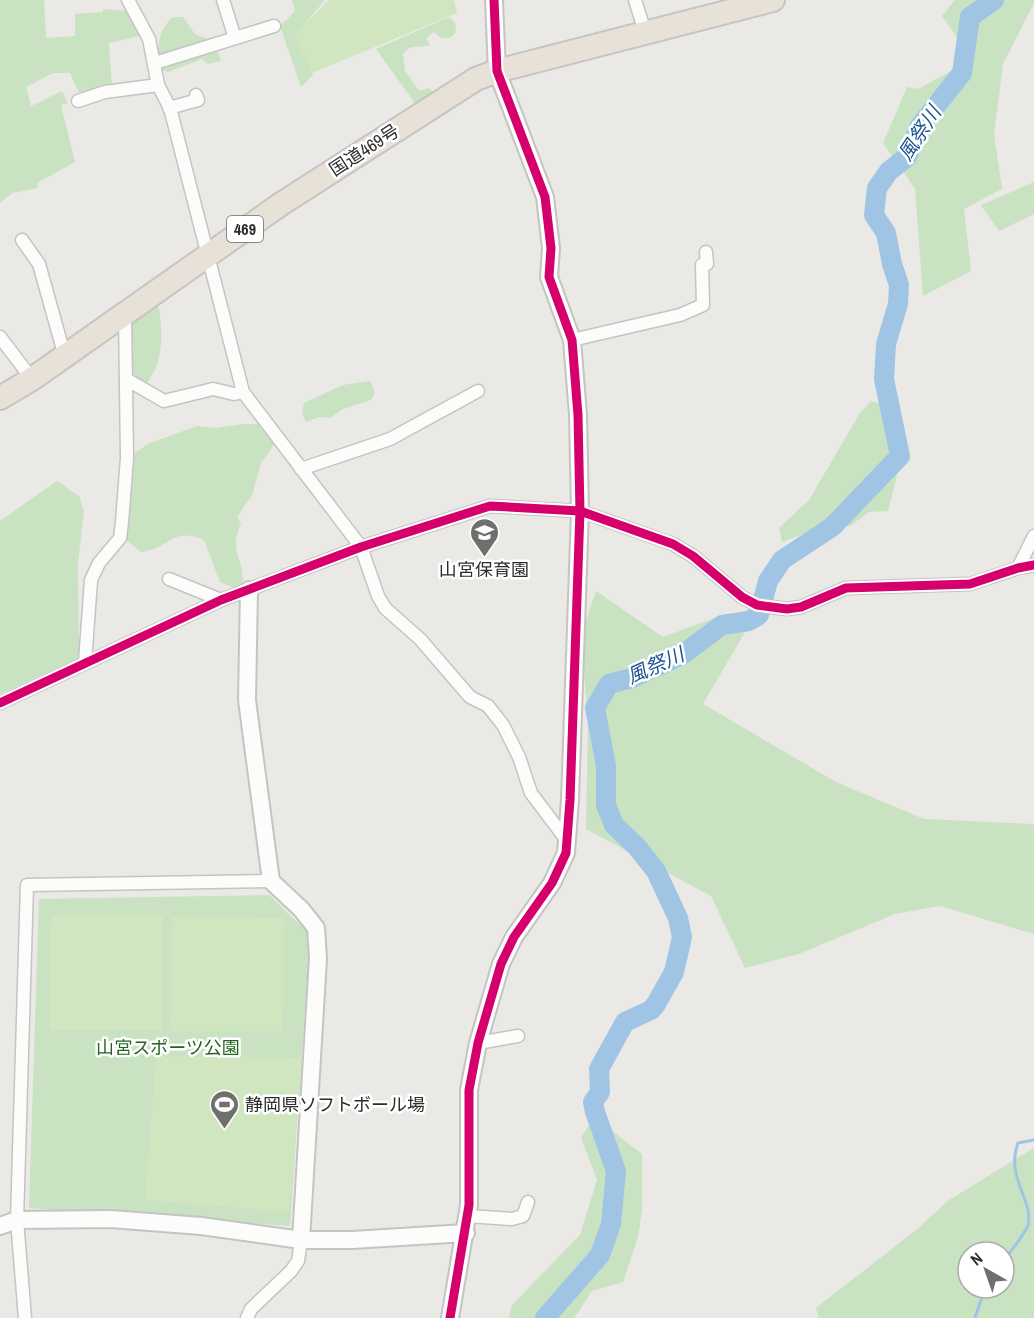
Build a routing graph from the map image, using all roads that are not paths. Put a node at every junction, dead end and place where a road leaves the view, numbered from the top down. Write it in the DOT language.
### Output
graph roads {
  1 [pos="128,0"];
  2 [pos="223,0"];
  3 [pos="494,0"];
  4 [pos="635,0"];
  5 [pos="773,0"];
  6 [pos="274,26"];
  7 [pos="645,32"];
  8 [pos="235,38"];
  9 [pos="155,63"];
  10 [pos="497,71"];
  11 [pos="159,86"];
  12 [pos="196,95"];
  13 [pos="78,100"];
  14 [pos="169,108"];
  15 [pos="22,240"];
  16 [pos="706,252"];
  17 [pos="207,256"];
  18 [pos="125,315"];
  19 [pos="0,337"];
  20 [pos="572,340"];
  21 [pos="65,357"];
  22 [pos="32,379"];
  23 [pos="126,379"];
  24 [pos="478,391"];
  25 [pos="243,392"];
  26 [pos="0,398"];
  27 [pos="300,469"];
  28 [pos="580,511"];
  29 [pos="1034,536"];
  30 [pos="361,547"];
  31 [pos="1034,565"];
  32 [pos="1018,568"];
  33 [pos="169,579"];
  34 [pos="249,590"];
  35 [pos="221,600"];
  36 [pos="85,662"];
  37 [pos="0,703"];
  38 [pos="568,842"];
  39 [pos="271,881"];
  40 [pos="518,1036"];
  41 [pos="478,1043"];
  42 [pos="528,1202"];
  43 [pos="17,1220"];
  44 [pos="467,1225"];
  45 [pos="0,1226"];
  46 [pos="301,1240"];
  47 [pos="25,1318"];
  48 [pos="247,1318"];
  49 [pos="450,1318"];
  1 -- 9 [label="street"];
  2 -- 8 [label="street"];
  3 -- 10 [label="street"];
  4 -- 7 [label="street"];
  5 -- 7 [label="highway, 国道469号 / 469"];
  6 -- 8 [label="street"];
  7 -- 10 [label="highway, 国道469号 / 469"];
  8 -- 9 [label="street"];
  9 -- 11 [label="street"];
  10 -- 17 [label="highway, 国道469号 / 469"];
  10 -- 20 [label="street"];
  11 -- 13 [label="street"];
  11 -- 14 [label="street"];
  12 -- 14 [label="street"];
  14 -- 17 [label="street"];
  15 -- 21 [label="street"];
  16 -- 20 [label="street"];
  17 -- 18 [label="highway, 国道469号 / 469"];
  17 -- 25 [label="street"];
  18 -- 21 [label="highway, 国道469号 / 469"];
  18 -- 23 [label="street"];
  19 -- 22 [label="street"];
  20 -- 28 [label="street"];
  21 -- 22 [label="highway, 国道469号 / 469"];
  22 -- 26 [label="highway, 国道469号 / 469"];
  23 -- 25 [label="street"];
  23 -- 36 [label="street"];
  24 -- 27 [label="street"];
  25 -- 27 [label="street"];
  27 -- 30 [label="street"];
  28 -- 30 [label="street"];
  28 -- 32 [label="street"];
  28 -- 38 [label="street"];
  29 -- 32 [label="street"];
  30 -- 34 [label="street"];
  30 -- 38 [label="street"];
  31 -- 32 [label="street"];
  33 -- 35 [label="street"];
  34 -- 35 [label="street"];
  34 -- 39 [label="street"];
  35 -- 36 [label="street"];
  36 -- 37 [label="street"];
  38 -- 41 [label="street"];
  39 -- 43 [label="street"];
  39 -- 46 [label="street"];
  40 -- 41 [label="street"];
  41 -- 44 [label="street"];
  42 -- 44 [label="street"];
  43 -- 45 [label="street"];
  43 -- 46 [label="street"];
  43 -- 47 [label="street"];
  44 -- 46 [label="street"];
  44 -- 49 [label="street"];
  46 -- 48 [label="street"];
}
